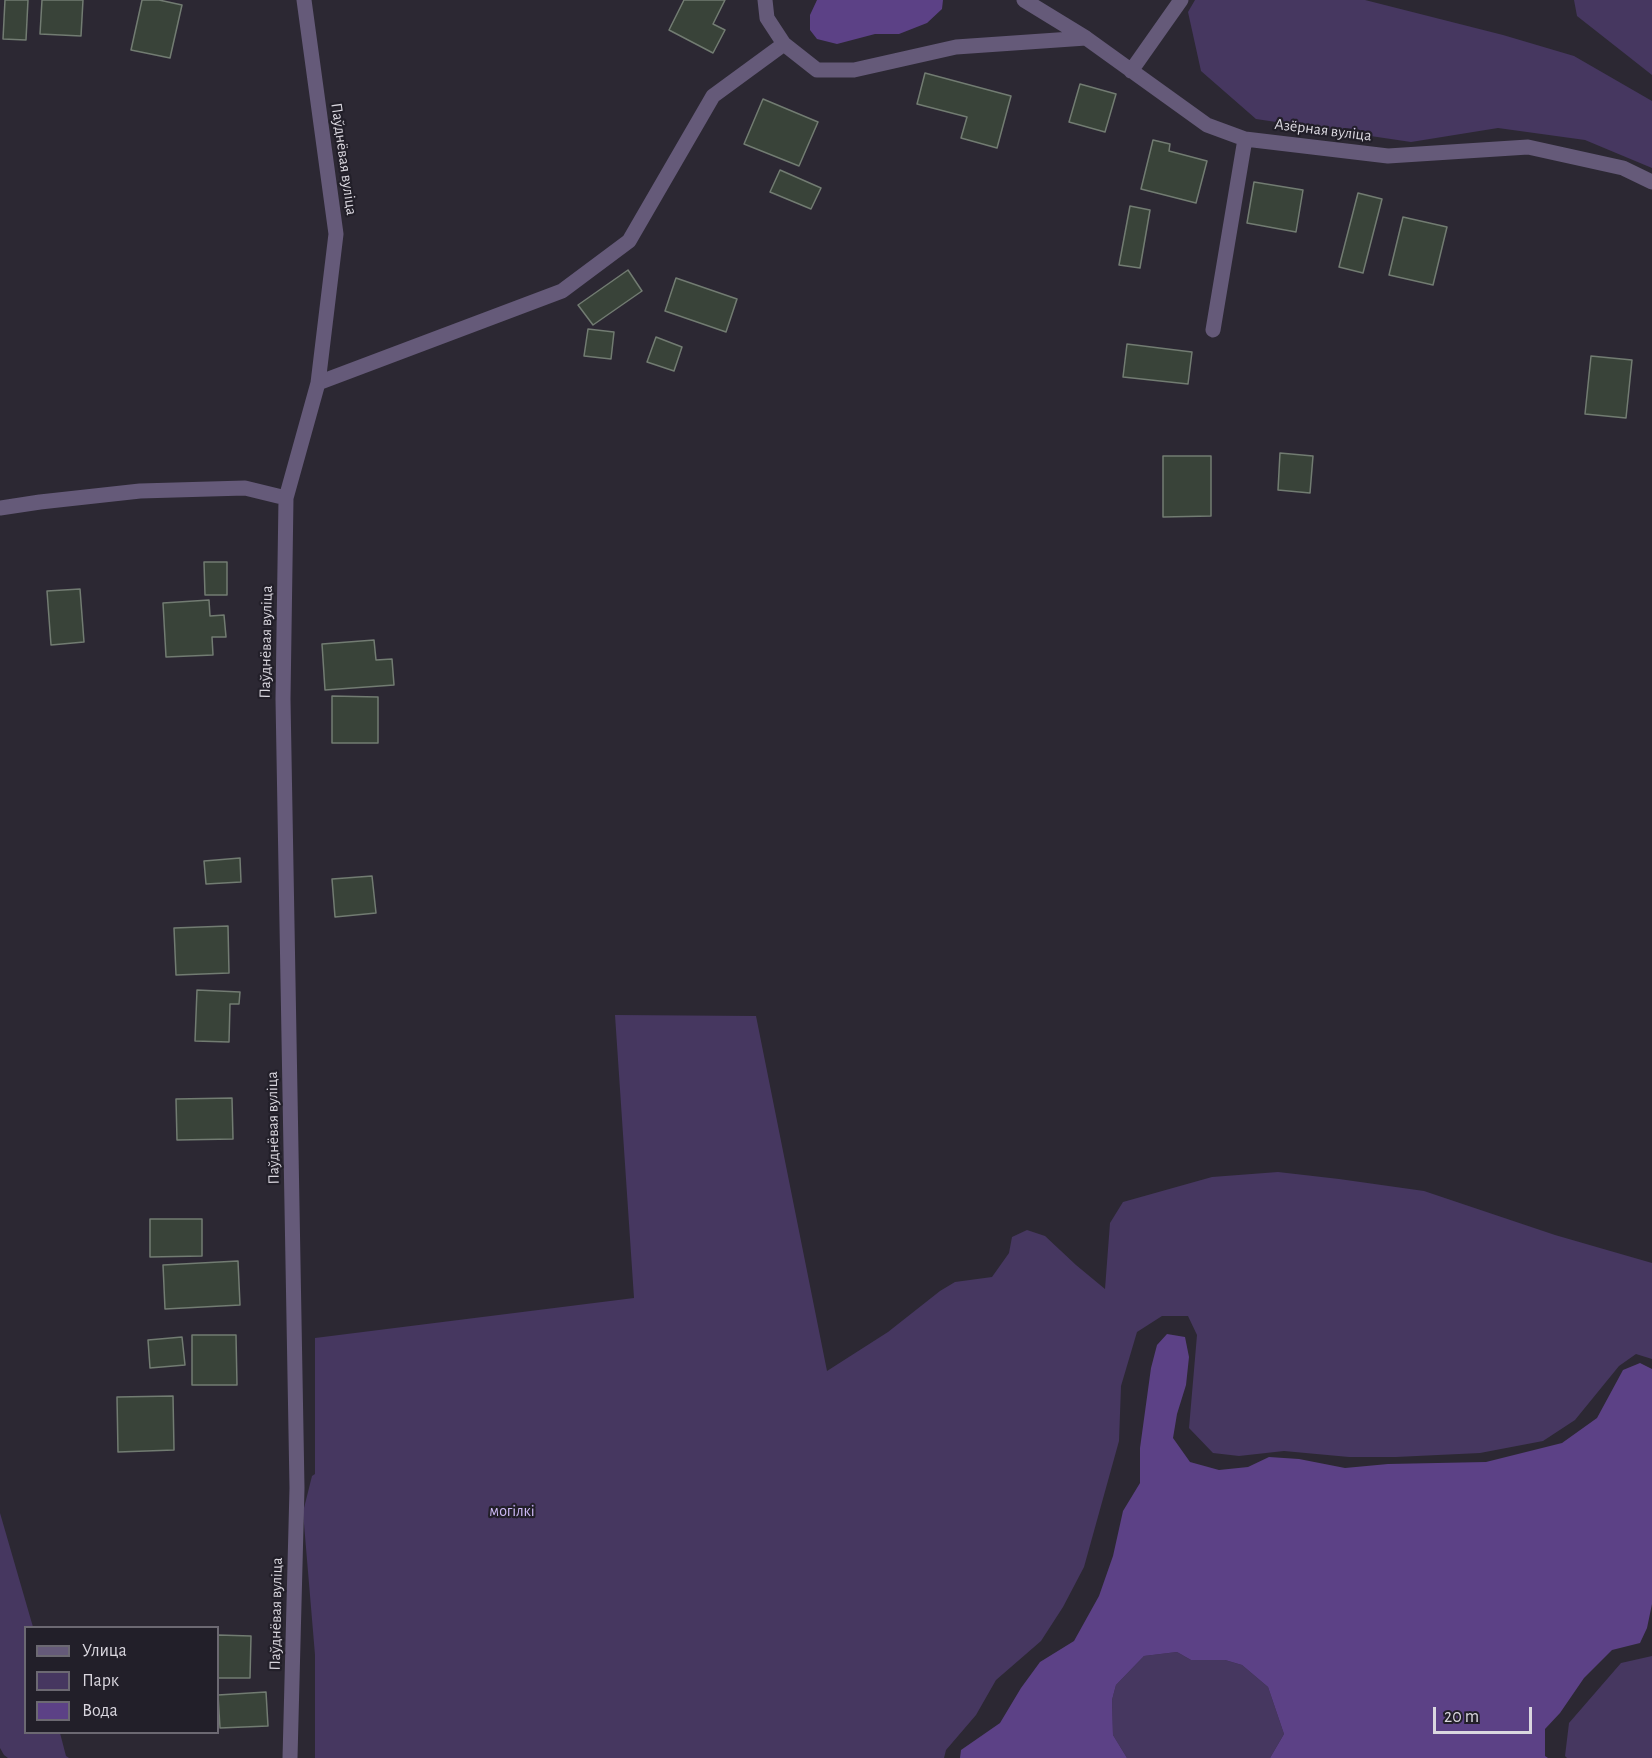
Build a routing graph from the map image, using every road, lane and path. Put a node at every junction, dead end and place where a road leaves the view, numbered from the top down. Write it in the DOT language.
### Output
graph roads {
  1 [pos="304,0"];
  2 [pos="765,0"];
  3 [pos="1024,0"];
  4 [pos="1181,0"];
  5 [pos="1086,38"];
  6 [pos="784,44"];
  7 [pos="1131,71"];
  8 [pos="1245,139"];
  9 [pos="1652,182"];
  10 [pos="1212,330"];
  11 [pos="318,383"];
  12 [pos="286,498"];
  13 [pos="0,508"];
  14 [pos="290,1758"];
  1 -- 11 [label="street, Паўднёвая вуліца"];
  2 -- 6 [label="street"];
  3 -- 5 [label="street, Азёрная вуліца"];
  4 -- 7 [label="street"];
  5 -- 6 [label="street"];
  5 -- 7 [label="street, Азёрная вуліца"];
  6 -- 11 [label="street"];
  7 -- 8 [label="street, Азёрная вуліца"];
  8 -- 9 [label="street, Азёрная вуліца"];
  8 -- 10 [label="street"];
  11 -- 12 [label="street, Паўднёвая вуліца"];
  12 -- 13 [label="street"];
  12 -- 14 [label="street, Паўднёвая вуліца"];
}
